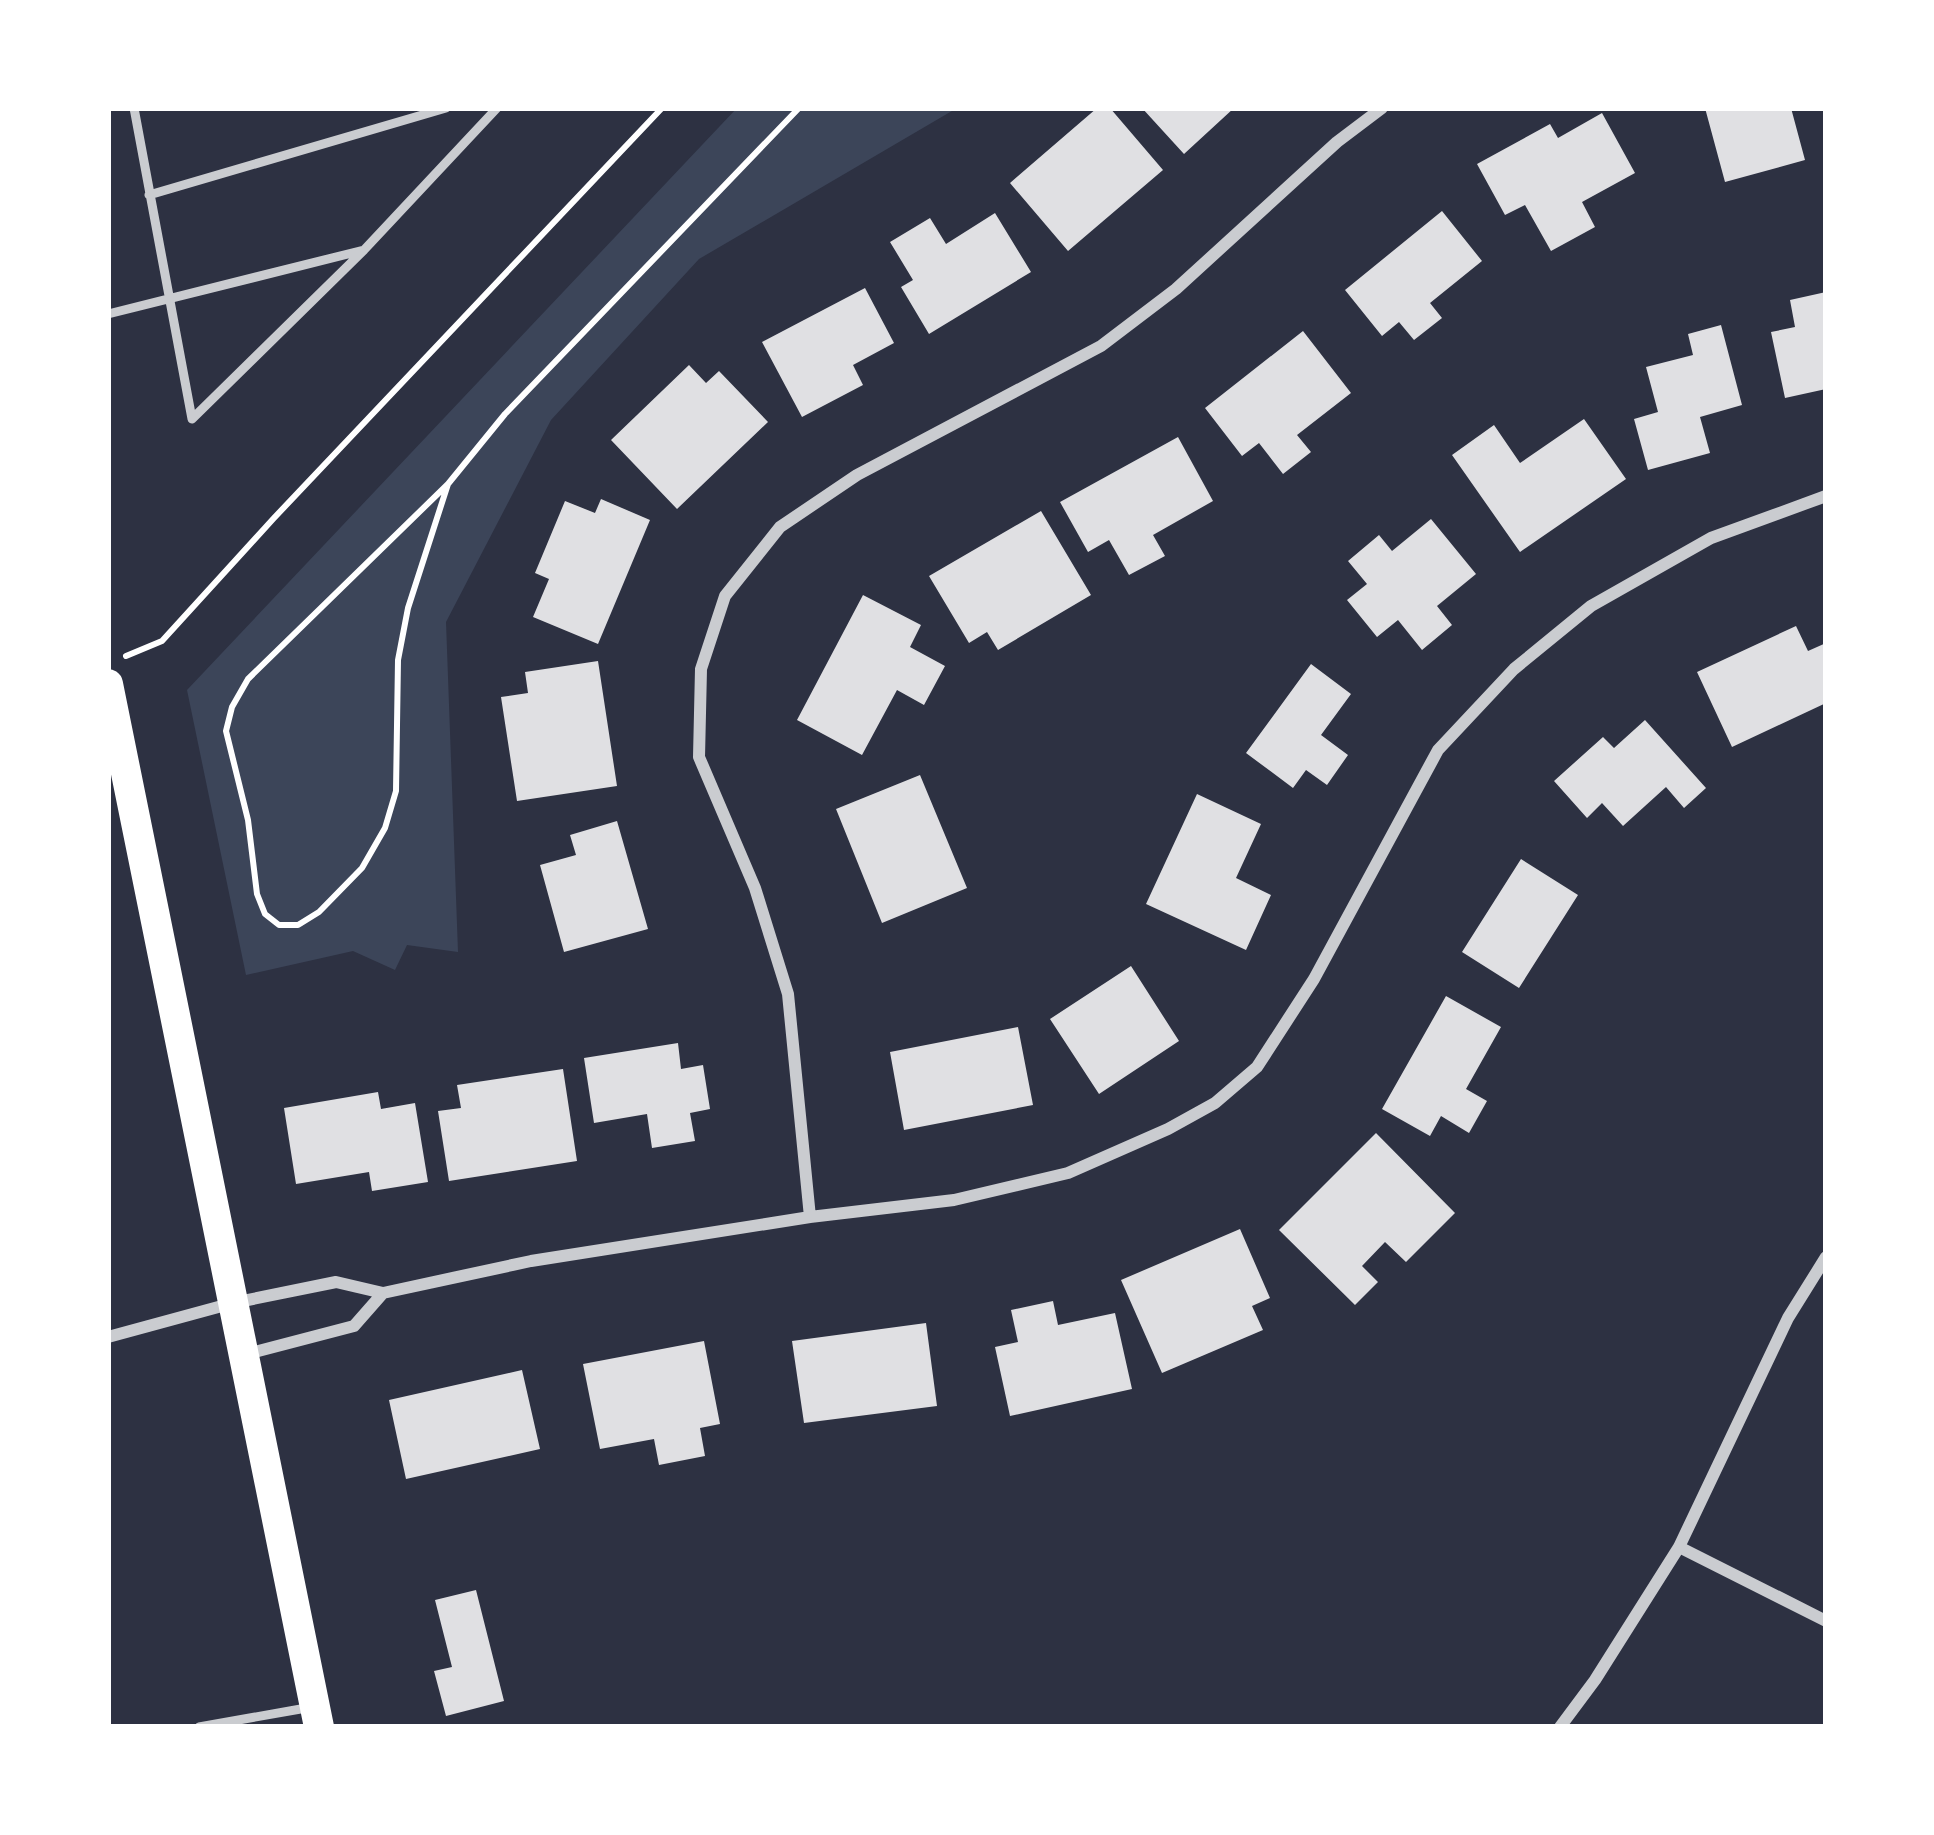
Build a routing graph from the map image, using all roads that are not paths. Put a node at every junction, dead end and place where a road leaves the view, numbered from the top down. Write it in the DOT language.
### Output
graph roads {
  1 [pos="134,108"];
  2 [pos="446,108"];
  3 [pos="497,108"];
  4 [pos="1382,108"];
  5 [pos="149,195"];
  6 [pos="364,250"];
  7 [pos="169,299"];
  8 [pos="108,314"];
  9 [pos="1826,496"];
  10 [pos="108,685"];
  11 [pos="810,1217"];
  12 [pos="1826,1257"];
  13 [pos="383,1293"];
  14 [pos="233,1304"];
  15 [pos="108,1337"];
  16 [pos="243,1354"];
  17 [pos="1679,1546"];
  18 [pos="1826,1621"];
  19 [pos="317,1717"];
  20 [pos="199,1727"];
  21 [pos="1560,1727"];
  1 -- 5 [label="lane"];
  2 -- 5 [label="lane"];
  3 -- 6 [label="lane"];
  4 -- 11 [label="street"];
  5 -- 7 [label="lane"];
  6 -- 7 [label="lane"];
  6 -- 7 [label="lane"];
  7 -- 8 [label="lane"];
  9 -- 11 [label="street"];
  10 -- 14 [label="main road"];
  11 -- 13 [label="street"];
  12 -- 17 [label="street"];
  13 -- 14 [label="street"];
  13 -- 16 [label="street"];
  14 -- 15 [label="street"];
  14 -- 16 [label="main road"];
  16 -- 19 [label="main road"];
  17 -- 18 [label="street"];
  17 -- 21 [label="street"];
  19 -- 20 [label="lane"];
}
